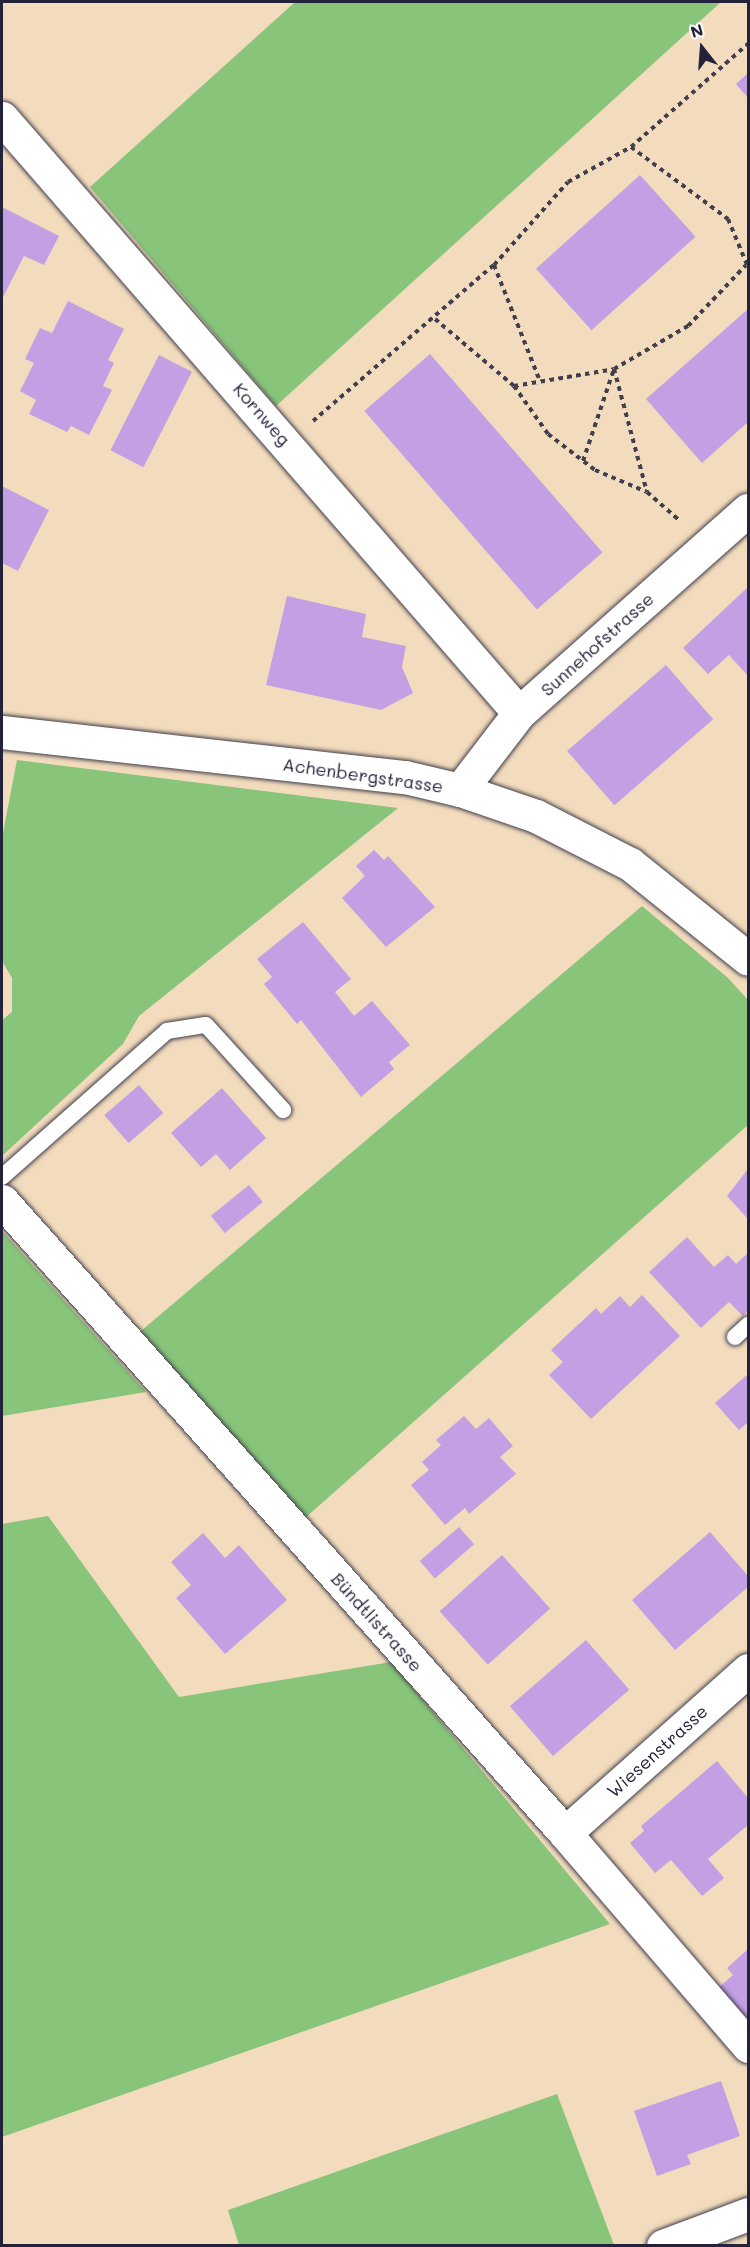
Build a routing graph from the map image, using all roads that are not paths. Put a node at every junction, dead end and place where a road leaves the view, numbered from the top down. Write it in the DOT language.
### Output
graph roads {
  1 [pos="2,118"];
  2 [pos="748,510"];
  3 [pos="519,713"];
  4 [pos="2,732"];
  5 [pos="460,790"];
  6 [pos="748,959"];
  7 [pos="283,1110"];
  8 [pos="2,1177"];
  9 [pos="2,1201"];
  10 [pos="748,1325"];
  11 [pos="735,1337"];
  12 [pos="748,1670"];
  13 [pos="565,1833"];
  14 [pos="748,2046"];
  15 [pos="748,2214"];
  16 [pos="663,2246"];
  1 -- 3 [label="street, Kornweg"];
  2 -- 3 [label="street, Sunnehofstrasse"];
  3 -- 5 [label="street, Sunnehofstrasse"];
  4 -- 5 [label="street, Achenbergstrasse"];
  5 -- 6 [label="street, Achenbergstrasse"];
  7 -- 8 [label="lane"];
  9 -- 13 [label="street, Bündtlistrasse"];
  10 -- 11 [label="lane"];
  12 -- 13 [label="street, Wiesenstrasse"];
  13 -- 14 [label="street, Bündtlistrasse"];
  15 -- 16 [label="street"];
}
